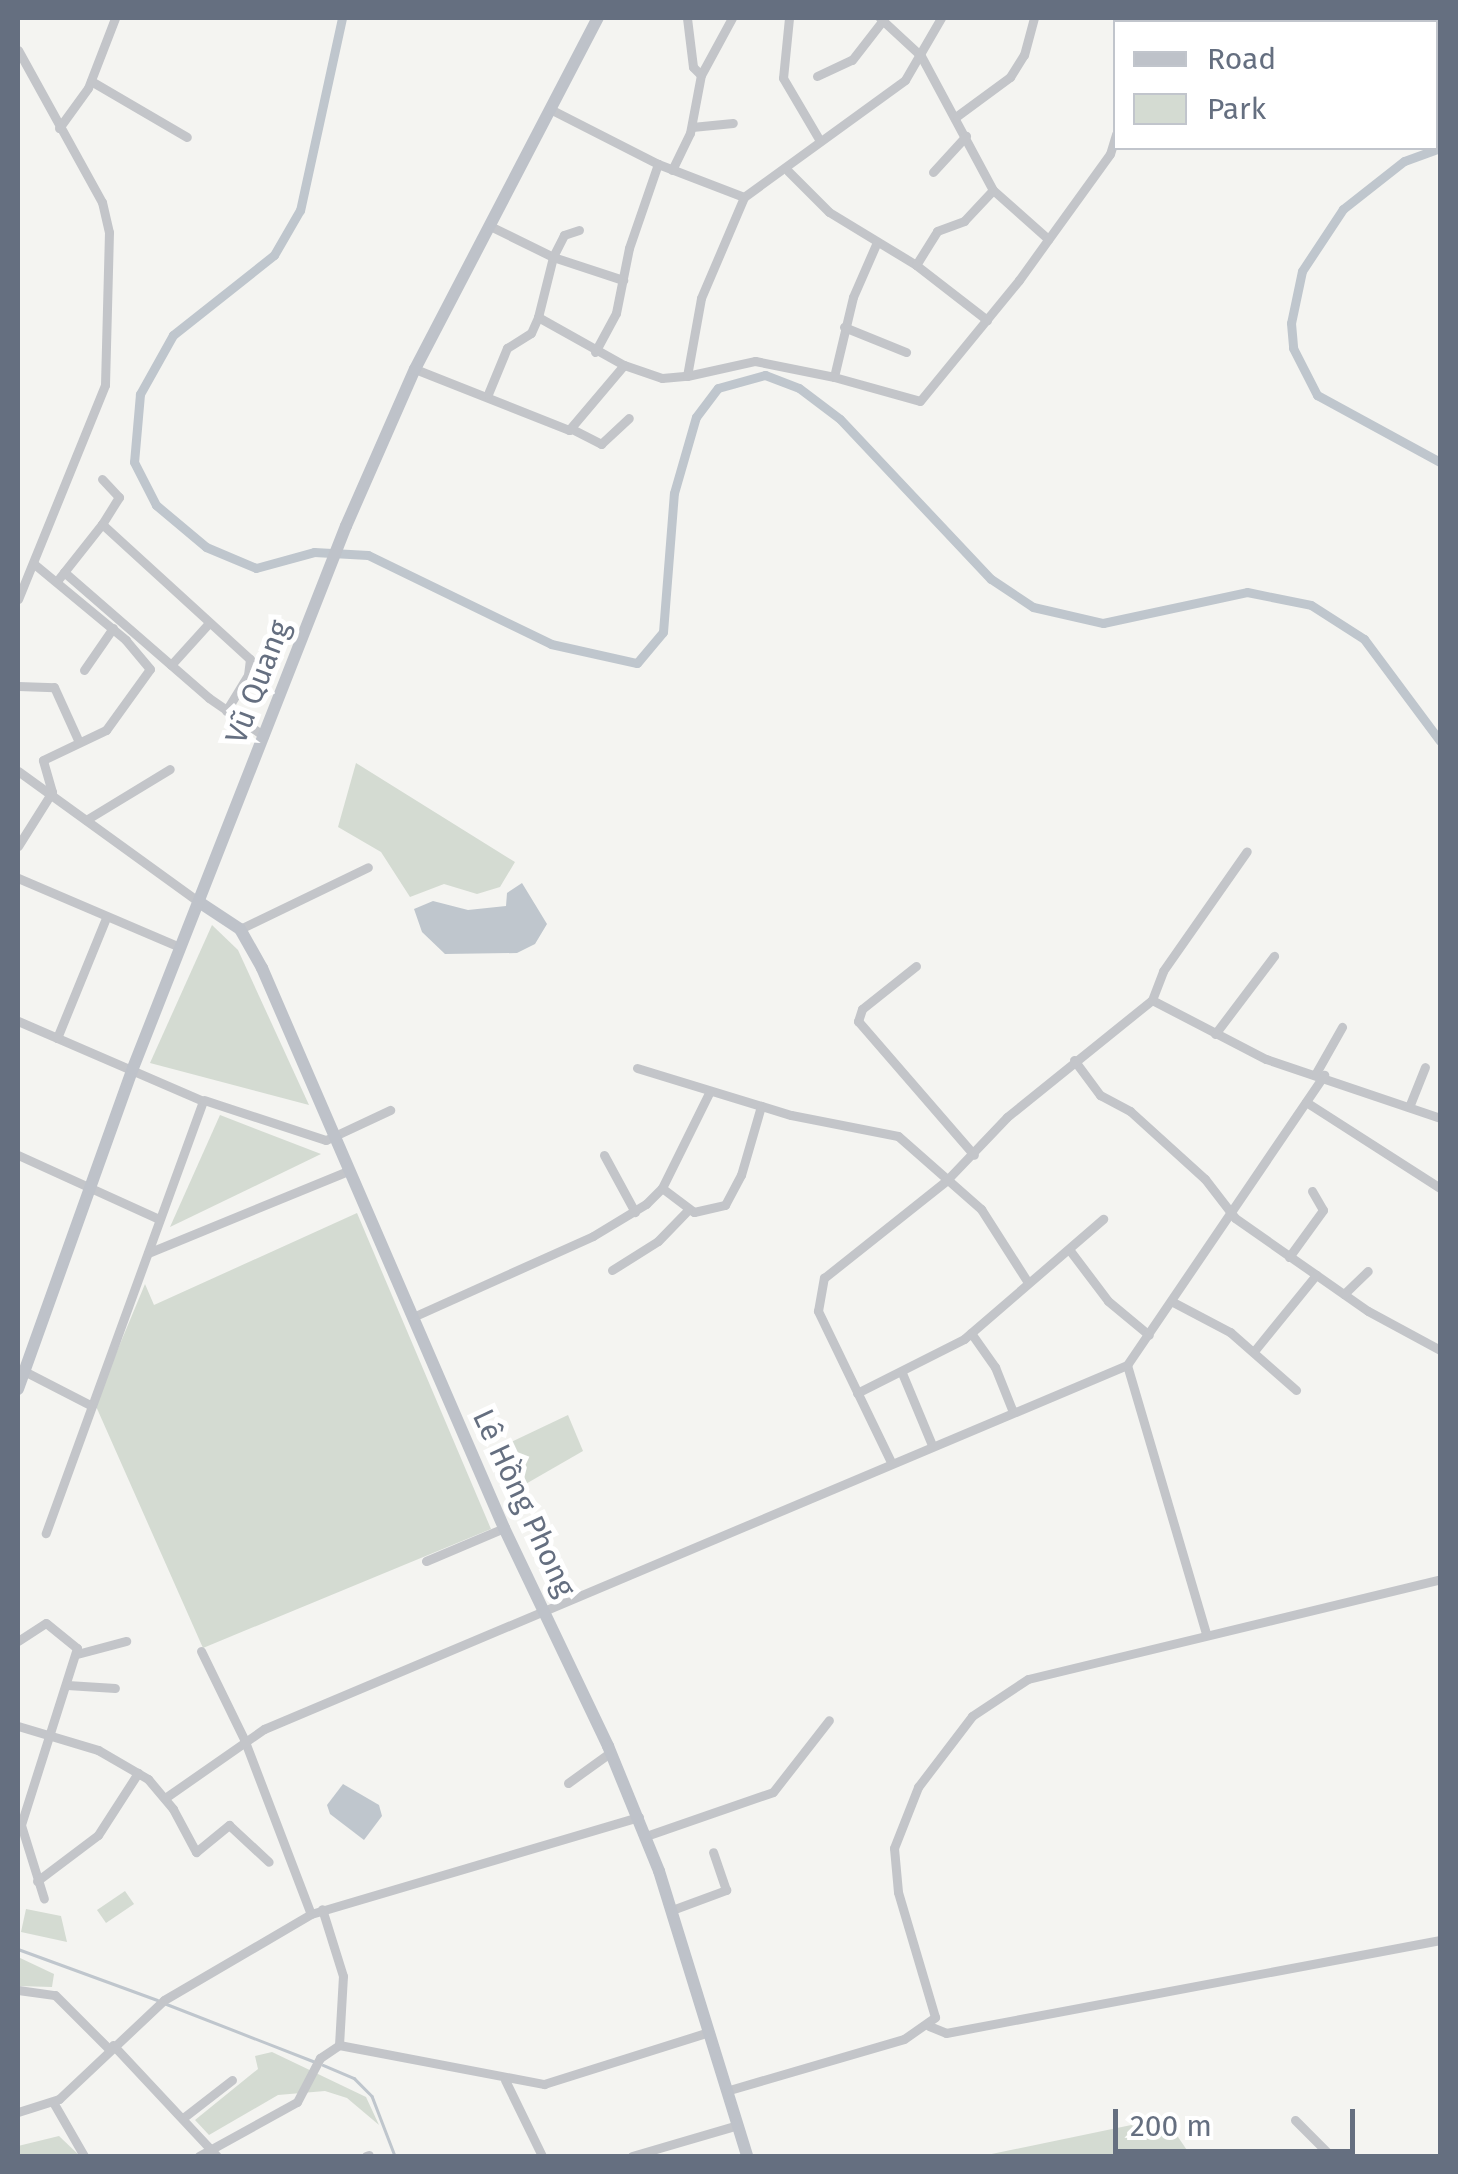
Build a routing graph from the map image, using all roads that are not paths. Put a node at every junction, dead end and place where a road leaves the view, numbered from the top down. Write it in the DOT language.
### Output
graph roads {
  1 [pos="116,18"];
  2 [pos="598,18"];
  3 [pos="687,18"];
  4 [pos="732,18"];
  5 [pos="788,18"];
  6 [pos="941,18"];
  7 [pos="1034,18"];
  8 [pos="881,19"];
  9 [pos="18,50"];
  10 [pos="922,56"];
  11 [pos="701,75"];
  12 [pos="817,76"];
  13 [pos="91,81"];
  14 [pos="552,110"];
  15 [pos="957,116"];
  16 [pos="734,122"];
  17 [pos="692,127"];
  18 [pos="59,128"];
  19 [pos="966,136"];
  20 [pos="187,137"];
  21 [pos="819,139"];
  22 [pos="1113,144"];
  23 [pos="658,164"];
  24 [pos="672,170"];
  25 [pos="788,171"];
  26 [pos="933,172"];
  27 [pos="993,190"];
  28 [pos="744,198"];
  29 [pos="490,226"];
  30 [pos="578,230"];
  31 [pos="1048,239"];
  32 [pos="877,242"];
  33 [pos="553,257"];
  34 [pos="916,264"];
  35 [pos="623,280"];
  36 [pos="538,317"];
  37 [pos="987,320"];
  38 [pos="844,327"];
  39 [pos="594,352"];
  40 [pos="906,352"];
  41 [pos="624,365"];
  42 [pos="415,369"];
  43 [pos="687,376"];
  44 [pos="834,377"];
  45 [pos="488,394"];
  46 [pos="629,418"];
  47 [pos="572,428"];
  48 [pos="102,479"];
  49 [pos="102,524"];
  50 [pos="34,564"];
  51 [pos="60,576"];
  52 [pos="18,599"];
  53 [pos="208,624"];
  54 [pos="113,628"];
  55 [pos="170,665"];
  56 [pos="84,670"];
  57 [pos="18,686"];
  58 [pos="226,712"];
  59 [pos="264,736"];
  60 [pos="80,742"];
  61 [pos="170,769"];
  62 [pos="18,772"];
  63 [pos="51,794"];
  64 [pos="86,820"];
  65 [pos="18,846"];
  66 [pos="1247,852"];
  67 [pos="368,867"];
  68 [pos="18,878"];
  69 [pos="199,902"];
  70 [pos="106,918"];
  71 [pos="240,929"];
  72 [pos="180,947"];
  73 [pos="1274,956"];
  74 [pos="916,966"];
  75 [pos="1152,1000"];
  76 [pos="18,1021"];
  77 [pos="1342,1027"];
  78 [pos="1215,1034"];
  79 [pos="57,1038"];
  80 [pos="1074,1060"];
  81 [pos="1424,1066"];
  82 [pos="133,1068"];
  83 [pos="637,1068"];
  84 [pos="1320,1074"];
  85 [pos="710,1090"];
  86 [pos="203,1101"];
  87 [pos="1306,1102"];
  88 [pos="761,1106"];
  89 [pos="1410,1107"];
  90 [pos="390,1110"];
  91 [pos="1440,1118"];
  92 [pos="336,1137"];
  93 [pos="18,1155"];
  94 [pos="974,1155"];
  95 [pos="604,1156"];
  96 [pos="350,1170"];
  97 [pos="946,1181"];
  98 [pos="90,1188"];
  99 [pos="662,1188"];
  100 [pos="1440,1188"];
  101 [pos="1312,1191"];
  102 [pos="688,1210"];
  103 [pos="1229,1211"];
  104 [pos="635,1212"];
  105 [pos="1103,1219"];
  106 [pos="159,1220"];
  107 [pos="1071,1252"];
  108 [pos="148,1253"];
  109 [pos="1289,1257"];
  110 [pos="612,1270"];
  111 [pos="1368,1270"];
  112 [pos="1316,1275"];
  113 [pos="1026,1281"];
  114 [pos="1344,1294"];
  115 [pos="1171,1300"];
  116 [pos="414,1317"];
  117 [pos="971,1334"];
  118 [pos="1149,1335"];
  119 [pos="1255,1350"];
  120 [pos="1440,1350"];
  121 [pos="1127,1366"];
  122 [pos="902,1374"];
  123 [pos="20,1379"];
  124 [pos="1296,1390"];
  125 [pos="857,1392"];
  126 [pos="92,1406"];
  127 [pos="1013,1412"];
  128 [pos="932,1444"];
  129 [pos="892,1462"];
  130 [pos="504,1528"];
  131 [pos="46,1533"];
  132 [pos="426,1562"];
  133 [pos="1440,1578"];
  134 [pos="546,1610"];
  135 [pos="1206,1634"];
  136 [pos="18,1641"];
  137 [pos="126,1641"];
  138 [pos="201,1651"];
  139 [pos="77,1654"];
  140 [pos="67,1685"];
  141 [pos="116,1688"];
  142 [pos="829,1720"];
  143 [pos="18,1726"];
  144 [pos="48,1738"];
  145 [pos="244,1739"];
  146 [pos="611,1752"];
  147 [pos="138,1773"];
  148 [pos="568,1783"];
  149 [pos="165,1798"];
  150 [pos="638,1817"];
  151 [pos="646,1836"];
  152 [pos="713,1852"];
  153 [pos="269,1862"];
  154 [pos="37,1881"];
  155 [pos="44,1899"];
  156 [pos="322,1909"];
  157 [pos="672,1910"];
  158 [pos="311,1914"];
  159 [pos="1440,1940"];
  160 [pos="18,1990"];
  161 [pos="929,2026"];
  162 [pos="706,2033"];
  163 [pos="338,2045"];
  164 [pos="111,2047"];
  165 [pos="232,2080"];
  166 [pos="505,2080"];
  167 [pos="726,2091"];
  168 [pos="53,2102"];
  169 [pos="18,2112"];
  170 [pos="183,2118"];
  171 [pos="1295,2120"];
  172 [pos="738,2124"];
  173 [pos="214,2153"];
  174 [pos="84,2156"];
  175 [pos="200,2156"];
  176 [pos="541,2156"];
  177 [pos="632,2156"];
  178 [pos="747,2156"];
  179 [pos="1331,2156"];
  1 -- 13 [label="street"];
  2 -- 14 [label="main road, Vũ Quang"];
  3 -- 11 [label="street"];
  4 -- 11 [label="street"];
  5 -- 21 [label="street"];
  6 -- 10 [label="street"];
  7 -- 15 [label="street"];
  8 -- 10 [label="street"];
  8 -- 12 [label="street"];
  9 -- 18 [label="street"];
  10 -- 15 [label="street"];
  10 -- 21 [label="street"];
  11 -- 17 [label="street"];
  13 -- 18 [label="street"];
  13 -- 20 [label="street"];
  14 -- 23 [label="street"];
  14 -- 29 [label="main road, Vũ Quang"];
  15 -- 19 [label="street"];
  16 -- 17 [label="street"];
  17 -- 24 [label="street"];
  18 -- 50 [label="street"];
  19 -- 26 [label="street"];
  19 -- 27 [label="street"];
  21 -- 25 [label="street"];
  22 -- 31 [label="street"];
  23 -- 24 [label="street"];
  23 -- 35 [label="street"];
  24 -- 28 [label="street"];
  25 -- 28 [label="street"];
  25 -- 32 [label="street"];
  27 -- 31 [label="street"];
  27 -- 34 [label="street"];
  28 -- 43 [label="street"];
  29 -- 33 [label="street"];
  29 -- 42 [label="main road, Vũ Quang"];
  30 -- 33 [label="street"];
  31 -- 37 [label="street"];
  32 -- 34 [label="street"];
  32 -- 38 [label="street"];
  33 -- 35 [label="street"];
  33 -- 36 [label="street"];
  34 -- 37 [label="street"];
  35 -- 39 [label="street"];
  36 -- 39 [label="street"];
  36 -- 45 [label="street"];
  37 -- 44 [label="street"];
  38 -- 40 [label="street"];
  38 -- 44 [label="street"];
  39 -- 41 [label="street"];
  41 -- 43 [label="street"];
  41 -- 47 [label="street"];
  42 -- 45 [label="street"];
  42 -- 59 [label="main road, Vũ Quang"];
  43 -- 44 [label="street"];
  45 -- 47 [label="street"];
  46 -- 47 [label="street"];
  48 -- 49 [label="street"];
  49 -- 51 [label="street"];
  49 -- 53 [label="street"];
  50 -- 51 [label="street"];
  50 -- 52 [label="street"];
  51 -- 54 [label="street"];
  51 -- 55 [label="street"];
  53 -- 55 [label="street"];
  53 -- 58 [label="street"];
  54 -- 56 [label="street"];
  54 -- 60 [label="street"];
  55 -- 58 [label="street"];
  57 -- 60 [label="street"];
  58 -- 59 [label="street"];
  59 -- 69 [label="main road, Vũ Quang"];
  60 -- 63 [label="street"];
  61 -- 64 [label="street"];
  62 -- 63 [label="street"];
  63 -- 64 [label="street"];
  63 -- 65 [label="street"];
  64 -- 69 [label="street"];
  66 -- 75 [label="street"];
  67 -- 71 [label="street"];
  68 -- 70 [label="street"];
  69 -- 71 [label="main road"];
  69 -- 72 [label="main road, Vũ Quang"];
  70 -- 72 [label="street"];
  70 -- 79 [label="street"];
  71 -- 92 [label="main road, Lê Hồng Phong"];
  72 -- 82 [label="main road, Vũ Quang"];
  73 -- 78 [label="street"];
  74 -- 94 [label="street"];
  75 -- 78 [label="street"];
  75 -- 80 [label="street"];
  76 -- 79 [label="street"];
  77 -- 84 [label="street"];
  78 -- 84 [label="street"];
  79 -- 82 [label="street"];
  80 -- 94 [label="street"];
  80 -- 103 [label="street"];
  81 -- 89 [label="street"];
  82 -- 86 [label="street"];
  82 -- 98 [label="main road, Vũ Quang"];
  83 -- 85 [label="street"];
  84 -- 87 [label="street"];
  84 -- 89 [label="street"];
  85 -- 88 [label="street"];
  85 -- 99 [label="street"];
  86 -- 92 [label="street"];
  86 -- 106 [label="street"];
  87 -- 100 [label="street"];
  87 -- 103 [label="street"];
  88 -- 97 [label="street"];
  88 -- 102 [label="street"];
  89 -- 91 [label="street"];
  90 -- 92 [label="street"];
  92 -- 96 [label="main road, Lê Hồng Phong"];
  93 -- 98 [label="street"];
  94 -- 97 [label="street"];
  95 -- 104 [label="street"];
  96 -- 108 [label="street"];
  96 -- 116 [label="main road, Lê Hồng Phong"];
  97 -- 113 [label="street"];
  97 -- 125 [label="street"];
  98 -- 106 [label="street"];
  98 -- 123 [label="main road, Vũ Quang"];
  99 -- 102 [label="street"];
  99 -- 104 [label="street"];
  101 -- 109 [label="street"];
  102 -- 110 [label="street"];
  103 -- 109 [label="street"];
  103 -- 115 [label="street"];
  104 -- 116 [label="street"];
  105 -- 107 [label="street"];
  106 -- 108 [label="street"];
  107 -- 113 [label="street"];
  107 -- 118 [label="street"];
  108 -- 126 [label="street"];
  109 -- 112 [label="street"];
  111 -- 114 [label="street"];
  112 -- 114 [label="street"];
  112 -- 119 [label="street"];
  113 -- 117 [label="street"];
  114 -- 120 [label="street"];
  115 -- 118 [label="street"];
  115 -- 119 [label="street"];
  116 -- 130 [label="main road, Lê Hồng Phong"];
  117 -- 122 [label="street"];
  117 -- 127 [label="street"];
  118 -- 121 [label="street"];
  119 -- 124 [label="street"];
  121 -- 127 [label="street"];
  121 -- 135 [label="street"];
  122 -- 125 [label="street"];
  122 -- 128 [label="street"];
  123 -- 126 [label="street"];
  125 -- 129 [label="street"];
  126 -- 131 [label="street"];
  127 -- 128 [label="street"];
  128 -- 129 [label="street"];
  129 -- 134 [label="street"];
  130 -- 132 [label="street"];
  130 -- 134 [label="main road, Lê Hồng Phong"];
  133 -- 135 [label="street"];
  134 -- 145 [label="street"];
  134 -- 146 [label="main road, Lê Hồng Phong"];
  135 -- 161 [label="street"];
  136 -- 139 [label="street"];
  137 -- 139 [label="street"];
  138 -- 145 [label="street"];
  139 -- 140 [label="street"];
  140 -- 141 [label="street"];
  140 -- 144 [label="street"];
  142 -- 151 [label="street"];
  143 -- 144 [label="street"];
  144 -- 147 [label="street"];
  144 -- 154 [label="street"];
  145 -- 149 [label="street"];
  145 -- 158 [label="street"];
  146 -- 148 [label="street"];
  146 -- 150 [label="main road, Lê Hồng Phong"];
  147 -- 149 [label="street"];
  147 -- 154 [label="street"];
  149 -- 153 [label="street"];
  150 -- 151 [label="main road, Lê Hồng Phong"];
  150 -- 156 [label="street"];
  151 -- 157 [label="main road, Lê Hồng Phong"];
  152 -- 157 [label="street"];
  154 -- 155 [label="street"];
  156 -- 158 [label="street"];
  156 -- 163 [label="street"];
  157 -- 162 [label="main road, Lê Hồng Phong"];
  158 -- 164 [label="street"];
  159 -- 161 [label="street"];
  160 -- 164 [label="street"];
  161 -- 167 [label="street"];
  162 -- 166 [label="street"];
  162 -- 167 [label="main road, Lê Hồng Phong"];
  163 -- 166 [label="street"];
  163 -- 173 [label="street"];
  164 -- 168 [label="street"];
  164 -- 170 [label="street"];
  165 -- 170 [label="street"];
  166 -- 176 [label="street"];
  167 -- 172 [label="main road, Lê Hồng Phong"];
  168 -- 169 [label="street"];
  168 -- 174 [label="street"];
  170 -- 173 [label="street"];
  171 -- 179 [label="street"];
  172 -- 177 [label="street"];
  172 -- 178 [label="main road, Lê Hồng Phong"];
  173 -- 175 [label="street"];
}
